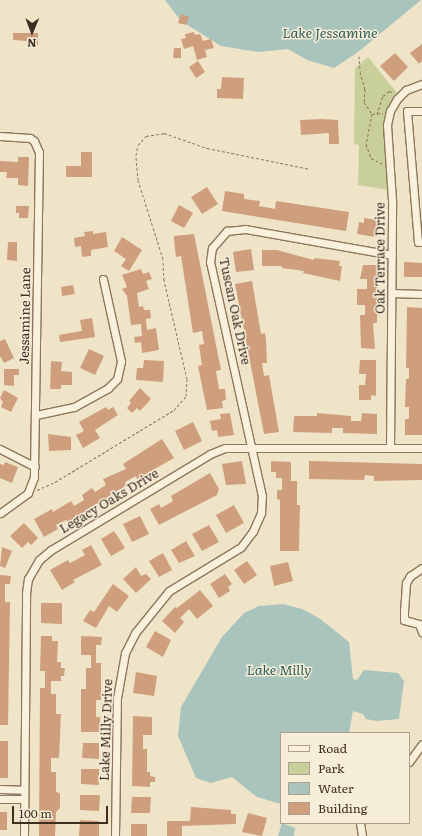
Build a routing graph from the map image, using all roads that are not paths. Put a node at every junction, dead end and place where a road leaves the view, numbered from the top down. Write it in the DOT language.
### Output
graph roads {
  1 [pos="422,84"];
  2 [pos="422,111"];
  3 [pos="0,136"];
  4 [pos="420,242"];
  5 [pos="392,255"];
  6 [pos="103,279"];
  7 [pos="392,293"];
  8 [pos="422,294"];
  9 [pos="36,415"];
  10 [pos="0,448"];
  11 [pos="252,448"];
  12 [pos="390,448"];
  13 [pos="422,448"];
  14 [pos="35,467"];
  15 [pos="0,512"];
  16 [pos="422,568"];
  17 [pos="422,632"];
  18 [pos="422,744"];
  19 [pos="410,761"];
  20 [pos="0,789"];
  21 [pos="23,790"];
  22 [pos="0,799"];
  23 [pos="23,799"];
  24 [pos="360,824"];
  25 [pos="24,836"];
  26 [pos="115,836"];
  27 [pos="362,836"];
  1 -- 5 [label="street, Oak Terrace Drive"];
  2 -- 4 [label="street"];
  3 -- 9 [label="street, Jessamine Lane"];
  5 -- 7 [label="street, Oak Terrace Drive"];
  5 -- 11 [label="street, Tuscan Oak Drive"];
  6 -- 9 [label="street"];
  7 -- 8 [label="street"];
  7 -- 12 [label="street, Oak Terrace Drive"];
  9 -- 14 [label="street, Jessamine Lane"];
  10 -- 14 [label="street"];
  11 -- 12 [label="street, Legacy Oaks Drive"];
  11 -- 21 [label="street, Legacy Oaks Drive"];
  11 -- 26 [label="street, Lake Milly Drive"];
  12 -- 13 [label="street, Legacy Oaks Drive"];
  14 -- 15 [label="street, Jessamine Lane"];
  16 -- 17 [label="street"];
  18 -- 19 [label="street"];
  20 -- 21 [label="street"];
  21 -- 23 [label="street, Legacy Oaks Drive"];
  22 -- 23 [label="street"];
  23 -- 25 [label="street, Legacy Oaks Drive"];
  24 -- 27 [label="street"];
}
